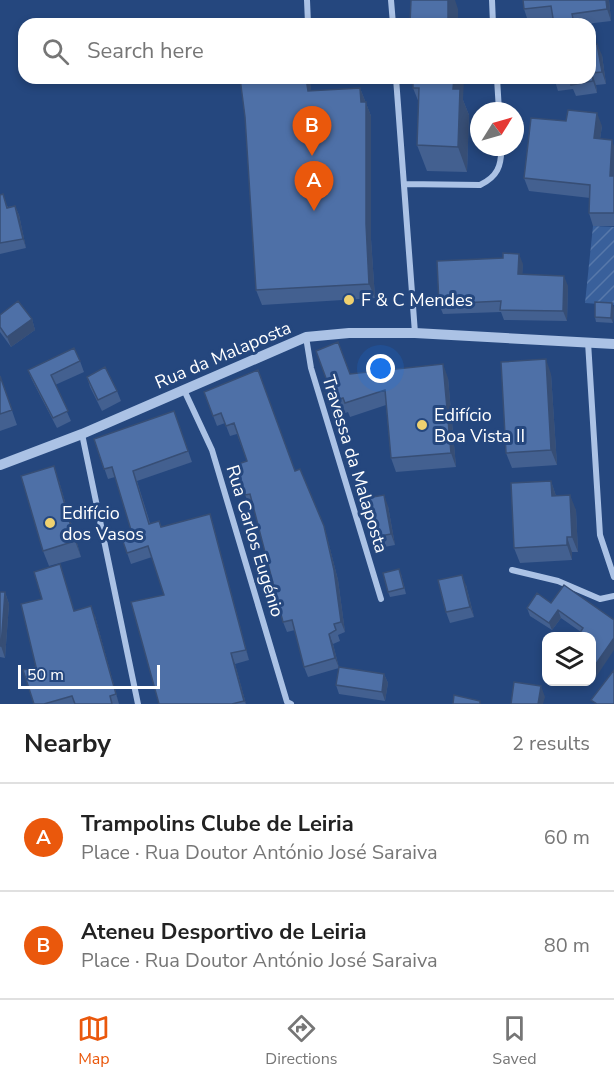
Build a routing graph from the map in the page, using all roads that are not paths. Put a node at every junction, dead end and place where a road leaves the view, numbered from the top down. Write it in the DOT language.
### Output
graph roads {
  1 [pos="307,0"];
  2 [pos="391,0"];
  3 [pos="492,0"];
  4 [pos="308,18"];
  5 [pos="392,18"];
  6 [pos="493,18"];
  7 [pos="396,84"];
  8 [pos="497,84"];
  9 [pos="498,102"];
  10 [pos="500,156"];
  11 [pos="404,184"];
  12 [pos="415,333"];
  13 [pos="306,337"];
  14 [pos="588,342"];
  15 [pos="614,344"];
  16 [pos="184,389"];
  17 [pos="82,434"];
  18 [pos="0,465"];
  19 [pos="512,570"];
  20 [pos="614,577"];
  21 [pos="614,596"];
  22 [pos="381,599"];
  23 [pos="288,703"];
  24 [pos="138,704"];
  1 -- 4 [label="street"];
  2 -- 5 [label="street"];
  3 -- 6 [label="street"];
  7 -- 11 [label="street"];
  8 -- 9 [label="street"];
  10 -- 11 [label="street"];
  11 -- 12 [label="street"];
  12 -- 13 [label="street, Rua da Malaposta"];
  12 -- 14 [label="street, Rua da Malaposta"];
  13 -- 16 [label="street, Rua da Malaposta"];
  13 -- 22 [label="street, Travessa da Malaposta"];
  14 -- 15 [label="street, Rua da Malaposta"];
  14 -- 20 [label="street"];
  16 -- 17 [label="street, Rua da Malaposta"];
  16 -- 23 [label="street, Rua Carlos Eugénio"];
  17 -- 18 [label="street, Rua da Malaposta"];
  17 -- 24 [label="street"];
  19 -- 21 [label="street"];
}
